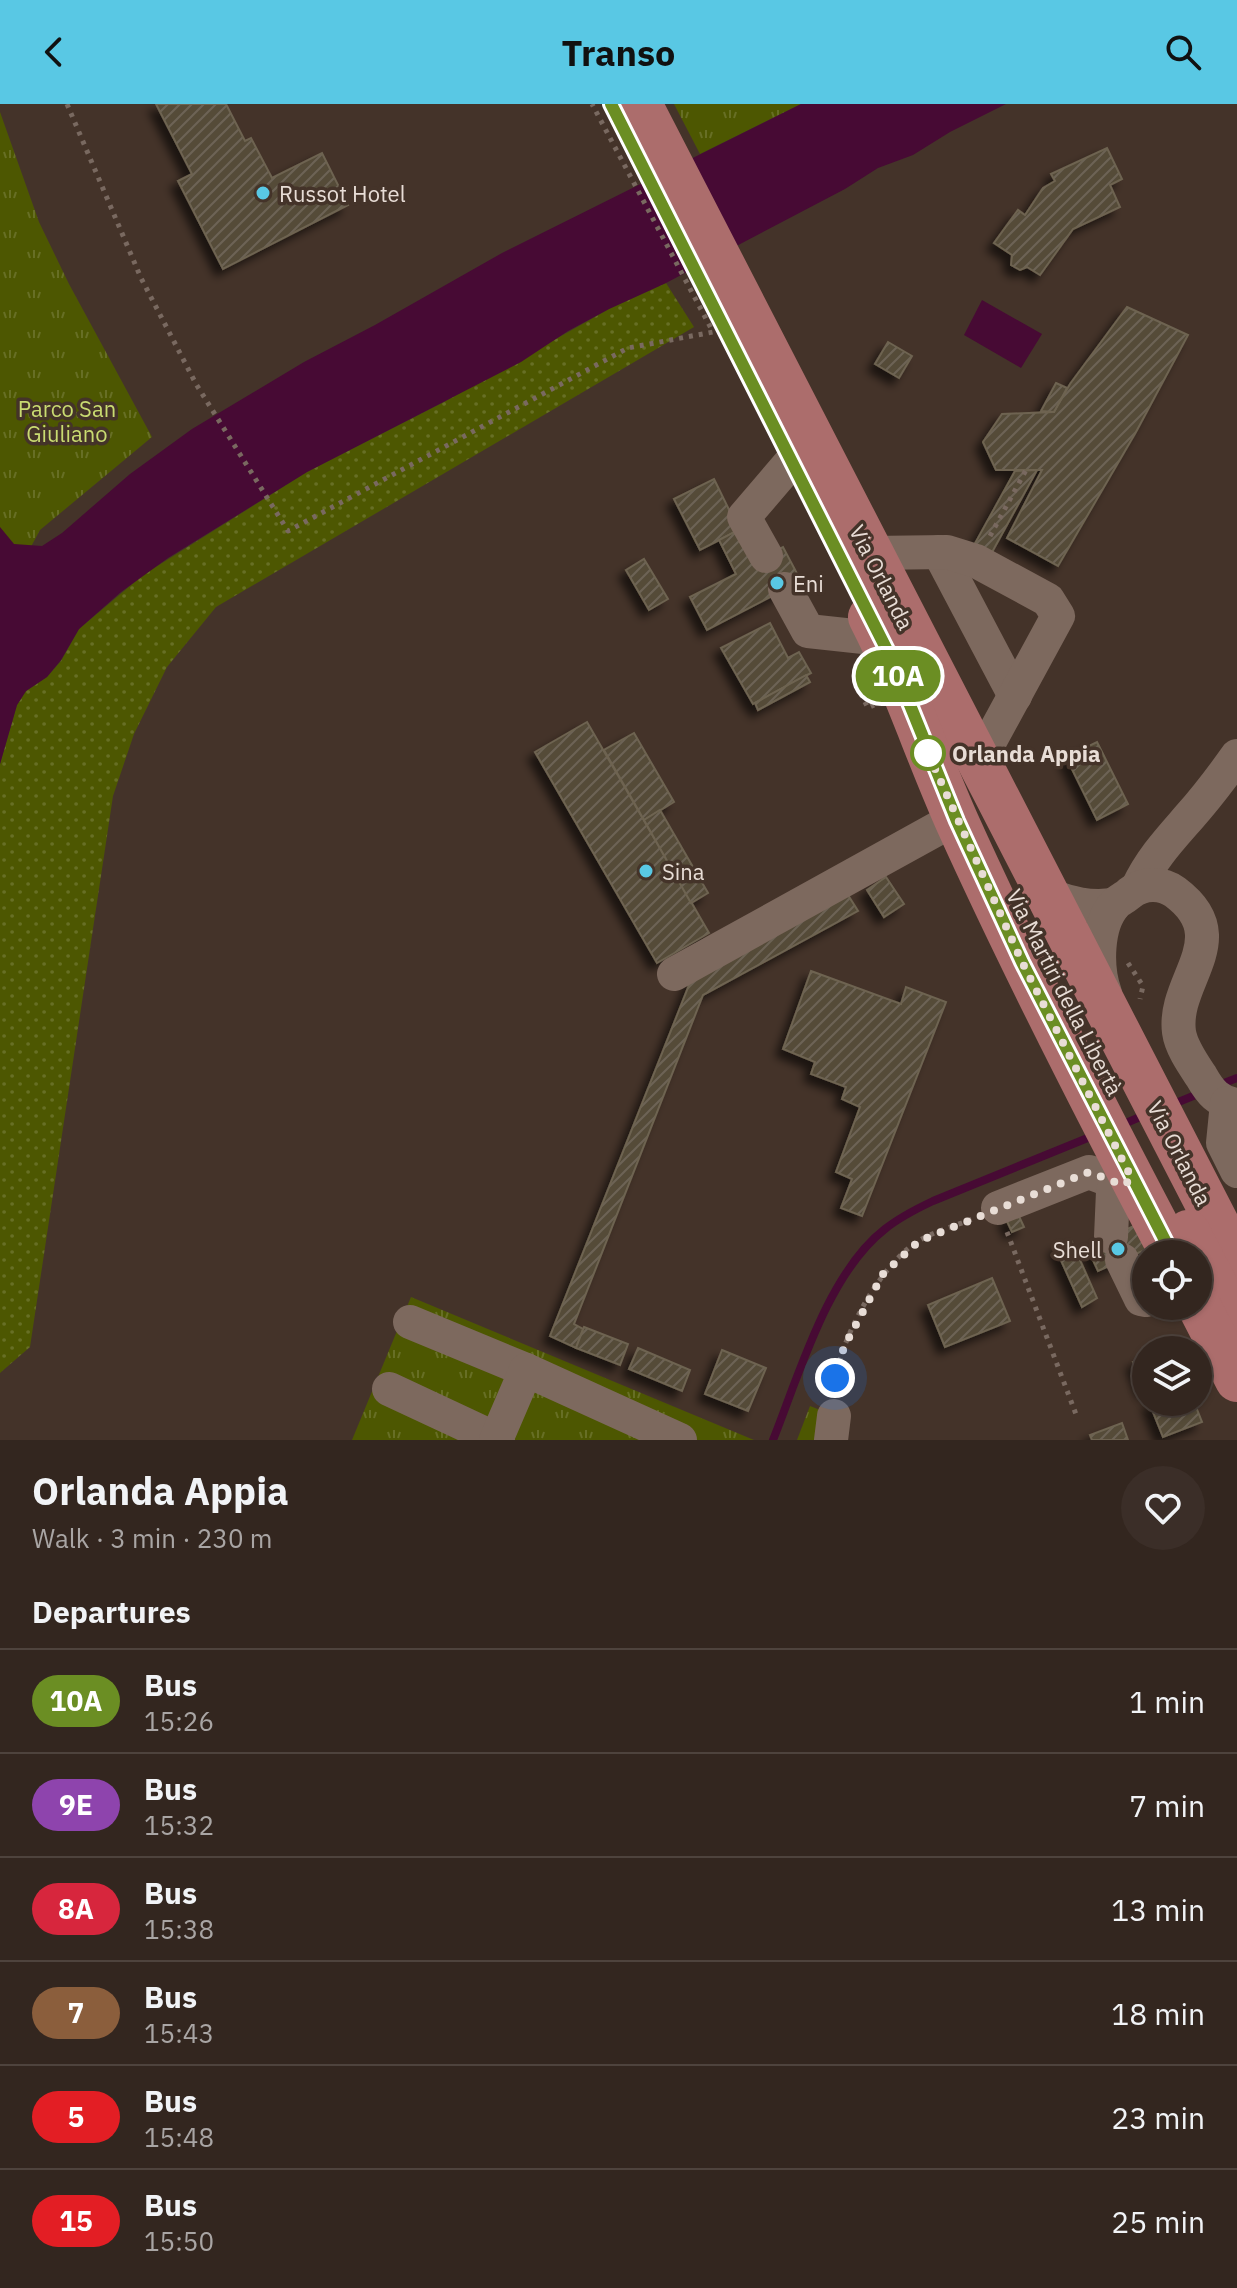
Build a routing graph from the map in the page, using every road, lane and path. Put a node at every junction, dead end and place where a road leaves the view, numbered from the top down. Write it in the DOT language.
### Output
graph roads {
  1 [pos="67,104"];
  2 [pos="592,104"];
  3 [pos="611,104"];
  4 [pos="635,132"];
  5 [pos="713,305"];
  6 [pos="791,462"];
  7 [pos="1026,470"];
  8 [pos="939,552"];
  9 [pos="870,553"];
  10 [pos="766,556"];
  11 [pos="976,561"];
  12 [pos="785,589"];
  13 [pos="874,670"];
  14 [pos="1015,696"];
  15 [pos="868,708"];
  16 [pos="1237,756"];
  17 [pos="981,766"];
  18 [pos="957,821"];
  19 [pos="1048,895"];
  20 [pos="1126,896"];
  21 [pos="1122,963"];
  22 [pos="674,974"];
  23 [pos="1134,1025"];
  24 [pos="1117,1091"];
  25 [pos="1232,1104"];
  26 [pos="1137,1159"];
  27 [pos="1237,1171"];
  28 [pos="998,1208"];
  29 [pos="1167,1240"];
  30 [pos="1237,1262"];
  31 [pos="1132,1281"];
  32 [pos="1206,1320"];
  33 [pos="410,1322"];
  34 [pos="1237,1326"];
  35 [pos="526,1370"];
  36 [pos="1237,1380"];
  37 [pos="389,1389"];
  38 [pos="1077,1417"];
  39 [pos="832,1428"];
  40 [pos="497,1440"];
  41 [pos="680,1440"];
  1 -- 5 [label="path"];
  2 -- 4 [label="path"];
  3 -- 4 [label="main road, Via Orlanda"];
  4 -- 5 [label="main road, Via Orlanda"];
  4 -- 5 [label="path"];
  5 -- 6 [label="main road, Via Orlanda"];
  5 -- 9 [label="main road, Via Orlanda"];
  6 -- 10 [label="street"];
  6 -- 13 [label="main road, Via Orlanda"];
  7 -- 11 [label="path"];
  8 -- 9 [label="street"];
  8 -- 11 [label="street"];
  8 -- 14 [label="street"];
  9 -- 17 [label="main road, Via Orlanda"];
  11 -- 14 [label="street"];
  12 -- 13 [label="street"];
  13 -- 15 [label="path"];
  13 -- 18 [label="main road, Via Orlanda"];
  13 -- 24 [label="main road, Via Martiri della Libertà"];
  14 -- 17 [label="street"];
  16 -- 20 [label="street"];
  17 -- 19 [label="main road, Via Orlanda"];
  18 -- 22 [label="street"];
  18 -- 24 [label="main road, Via Orlanda"];
  19 -- 20 [label="street"];
  19 -- 23 [label="main road, Via Orlanda"];
  20 -- 23 [label="street"];
  20 -- 25 [label="street"];
  21 -- 23 [label="path"];
  23 -- 24 [label="main road, Via Orlanda"];
  24 -- 26 [label="main road, Via Orlanda"];
  25 -- 27 [label="street"];
  26 -- 28 [label="street"];
  26 -- 29 [label="main road, Via Orlanda"];
  26 -- 30 [label="main road, Via Orlanda"];
  26 -- 31 [label="street"];
  26 -- 34 [label="main road"];
  28 -- 38 [label="path"];
  28 -- 39 [label="path"];
  32 -- 36 [label="main road"];
  33 -- 35 [label="street"];
  35 -- 40 [label="street"];
  35 -- 41 [label="street"];
  37 -- 40 [label="street"];
}
